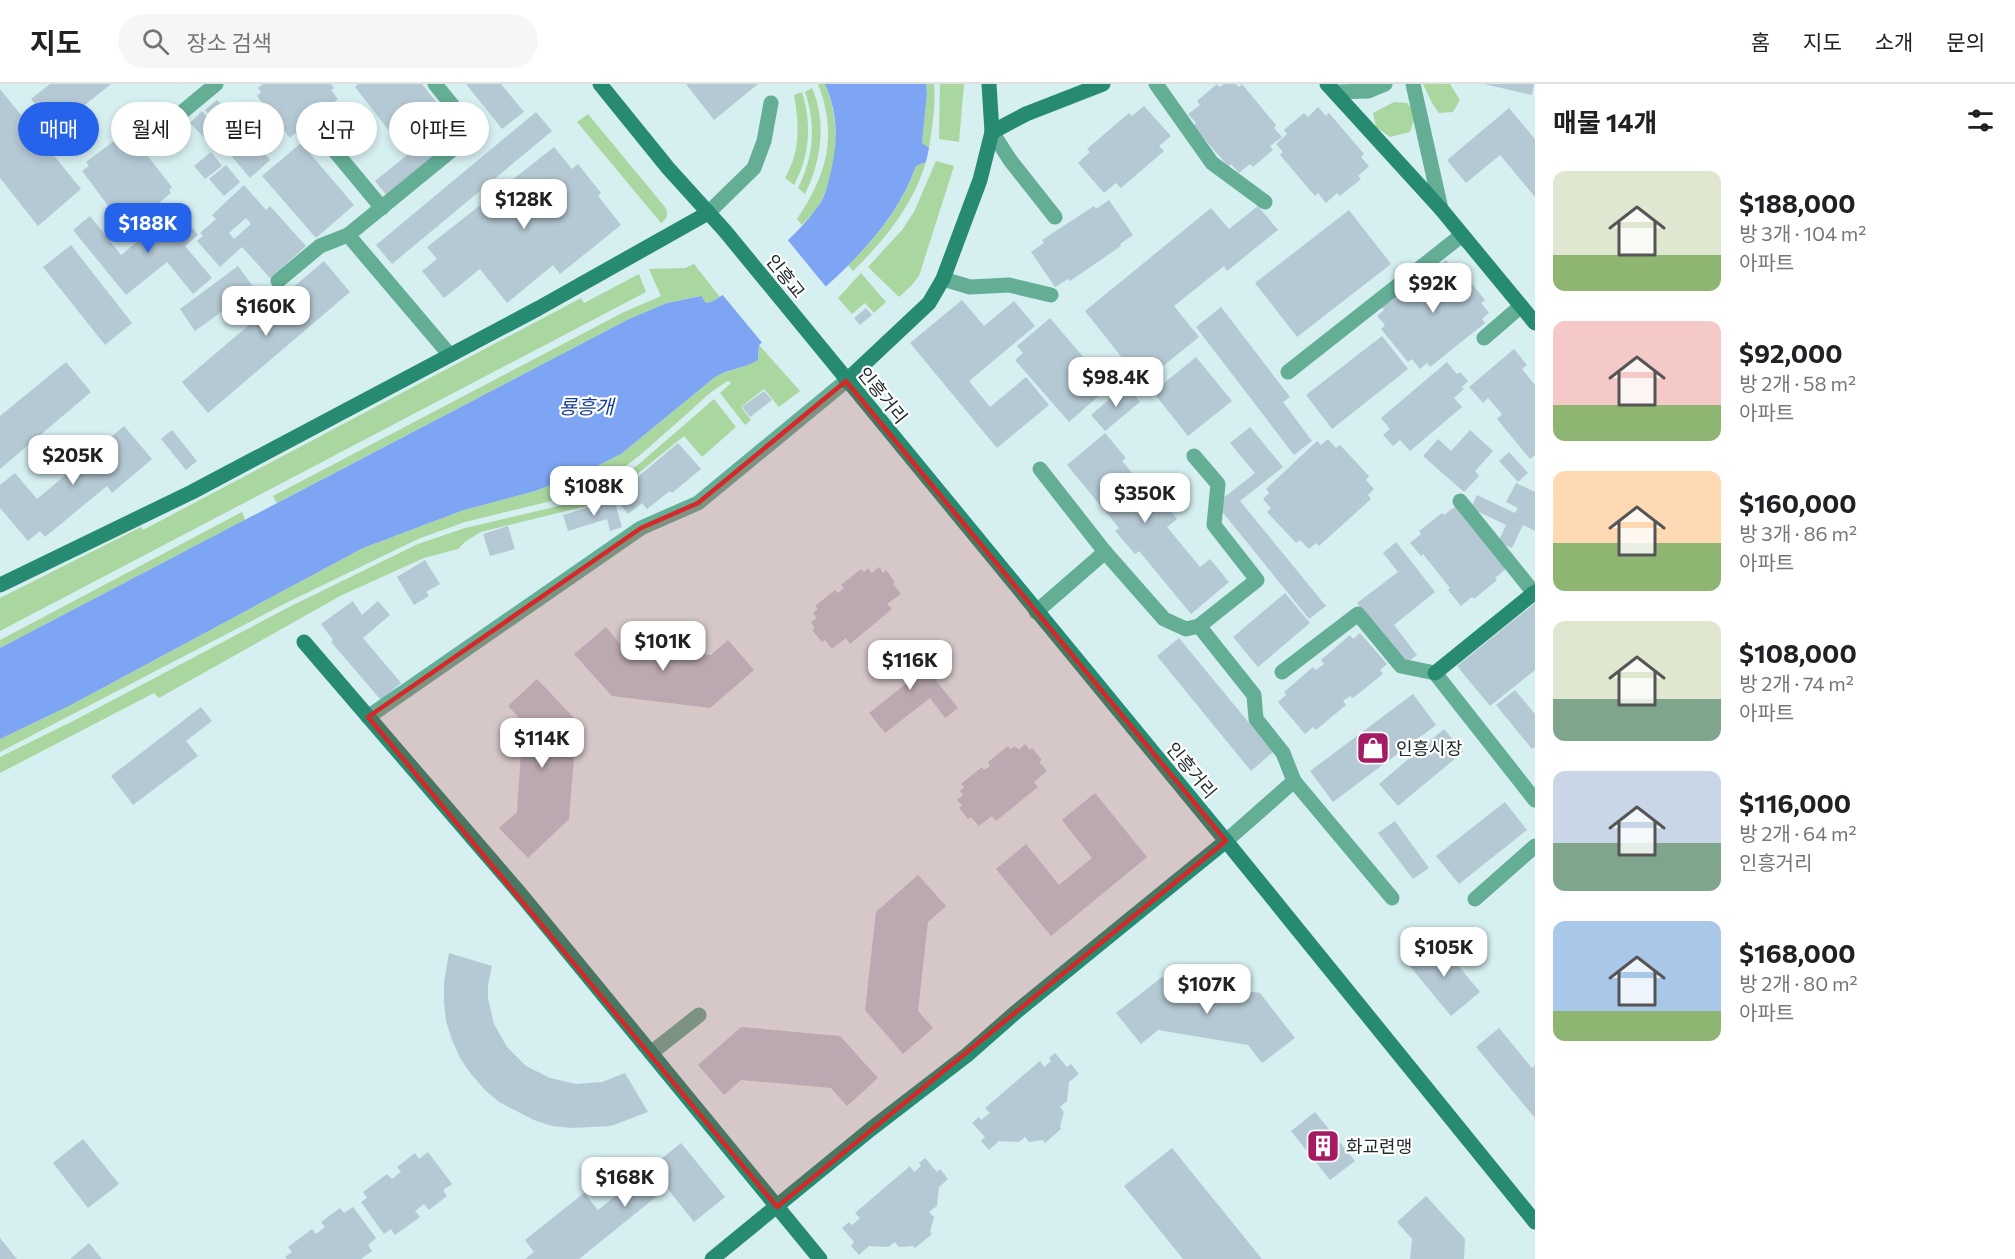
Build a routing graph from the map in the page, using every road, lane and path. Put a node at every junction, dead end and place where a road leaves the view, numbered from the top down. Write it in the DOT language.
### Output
graph roads {
  1 [pos="216,84"];
  2 [pos="435,84"];
  3 [pos="600,84"];
  4 [pos="989,84"];
  5 [pos="1103,84"];
  6 [pos="1156,84"];
  7 [pos="1385,84"];
  8 [pos="1413,84"];
  9 [pos="1331,88"];
  10 [pos="771,103"];
  11 [pos="191,105"];
  12 [pos="992,132"];
  13 [pos="339,156"];
  14 [pos="1265,202"];
  15 [pos="382,208"];
  16 [pos="1441,209"];
  17 [pos="708,213"];
  18 [pos="1055,217"];
  19 [pos="348,235"];
  20 [pos="1462,235"];
  21 [pos="943,279"];
  22 [pos="278,281"];
  23 [pos="1051,296"];
  24 [pos="1521,306"];
  25 [pos="1535,323"];
  26 [pos="1484,338"];
  27 [pos="817,345"];
  28 [pos="449,354"];
  29 [pos="1288,372"];
  30 [pos="846,381"];
  31 [pos="1194,456"];
  32 [pos="1040,469"];
  33 [pos="1460,501"];
  34 [pos="1105,552"];
  35 [pos="0,585"];
  36 [pos="1534,592"];
  37 [pos="1036,612"];
  38 [pos="1199,626"];
  39 [pos="304,642"];
  40 [pos="1282,672"];
  41 [pos="1435,673"];
  42 [pos="368,717"];
  43 [pos="1294,781"];
  44 [pos="1533,794"];
  45 [pos="1226,841"];
  46 [pos="1535,846"];
  47 [pos="1392,898"];
  48 [pos="1475,899"];
  49 [pos="699,1015"];
  50 [pos="651,1053"];
  51 [pos="777,1207"];
  52 [pos="1535,1222"];
  53 [pos="712,1259"];
  54 [pos="820,1259"];
  1 -- 11 [label="street"];
  2 -- 15 [label="street"];
  3 -- 17 [label="street"];
  4 -- 12 [label="street"];
  5 -- 12 [label="street"];
  6 -- 14 [label="street"];
  7 -- 9 [label="street"];
  8 -- 16 [label="street"];
  9 -- 16 [label="street"];
  10 -- 17 [label="street"];
  12 -- 18 [label="street"];
  12 -- 21 [label="street"];
  13 -- 15 [label="street"];
  15 -- 19 [label="street"];
  16 -- 20 [label="street"];
  17 -- 27 [label="street, 인흥교"];
  17 -- 28 [label="street"];
  19 -- 22 [label="street"];
  19 -- 28 [label="street"];
  20 -- 24 [label="street"];
  20 -- 29 [label="street"];
  21 -- 23 [label="street"];
  21 -- 30 [label="street"];
  24 -- 25 [label="street"];
  24 -- 26 [label="street"];
  27 -- 30 [label="street, 인흥거리"];
  28 -- 35 [label="street"];
  30 -- 37 [label="street, 인흥거리"];
  30 -- 42 [label="street"];
  31 -- 38 [label="street"];
  32 -- 34 [label="street"];
  33 -- 36 [label="street"];
  34 -- 37 [label="street"];
  34 -- 38 [label="street"];
  36 -- 41 [label="street"];
  37 -- 45 [label="street, 인흥거리"];
  38 -- 43 [label="street"];
  39 -- 42 [label="street"];
  40 -- 41 [label="street"];
  41 -- 44 [label="street"];
  42 -- 50 [label="street"];
  43 -- 45 [label="street"];
  43 -- 47 [label="street"];
  45 -- 51 [label="street"];
  45 -- 52 [label="street, 인흥거리"];
  46 -- 48 [label="street"];
  49 -- 50 [label="street"];
  50 -- 51 [label="street"];
  51 -- 53 [label="street"];
  51 -- 54 [label="street"];
}
